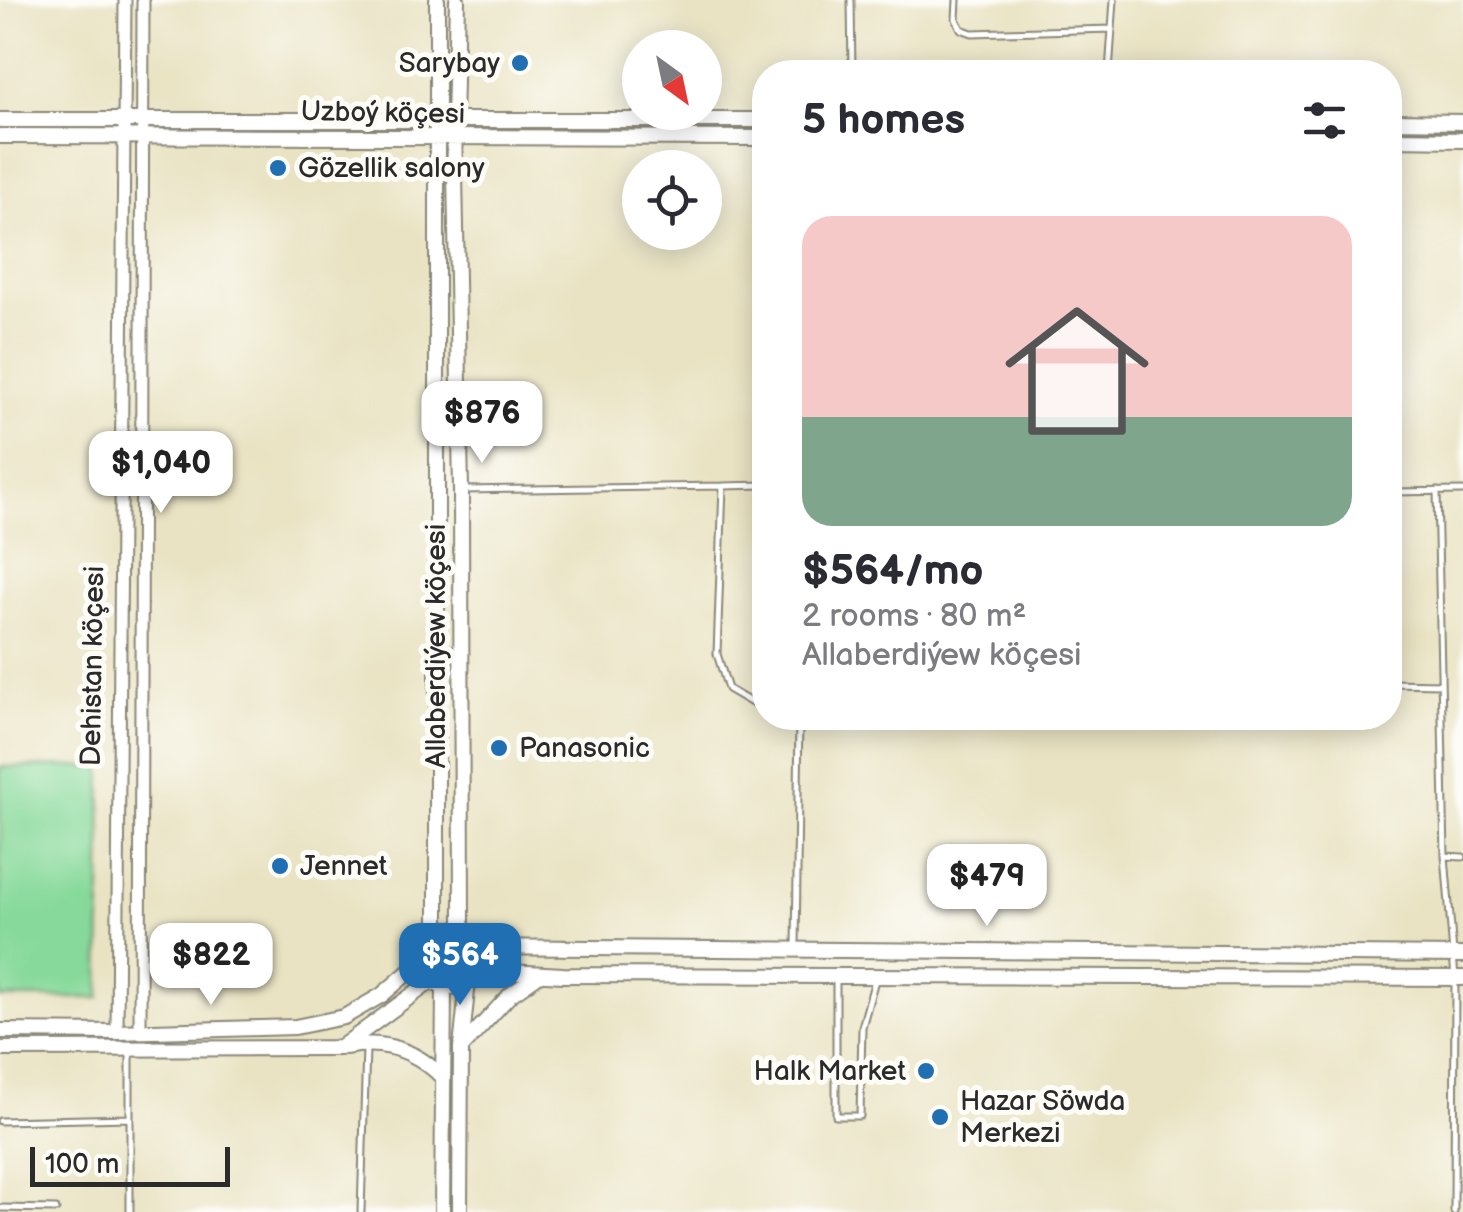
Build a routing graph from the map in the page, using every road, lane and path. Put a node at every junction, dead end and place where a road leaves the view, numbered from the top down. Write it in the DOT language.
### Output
graph roads {
  1 [pos="125,0"];
  2 [pos="143,0"];
  3 [pos="437,0"];
  4 [pos="456,0"];
  5 [pos="851,0"];
  6 [pos="956,0"];
  7 [pos="1114,0"];
  8 [pos="1112,29"];
  9 [pos="852,60"];
  10 [pos="1110,60"];
  11 [pos="0,120"];
  12 [pos="752,120"];
  13 [pos="437,121"];
  14 [pos="454,121"];
  15 [pos="1402,121"];
  16 [pos="1463,122"];
  17 [pos="124,128"];
  18 [pos="141,128"];
  19 [pos="0,136"];
  20 [pos="752,138"];
  21 [pos="437,139"];
  22 [pos="456,139"];
  23 [pos="1402,139"];
  24 [pos="1463,140"];
  25 [pos="752,485"];
  26 [pos="723,486"];
  27 [pos="461,490"];
  28 [pos="1438,491"];
  29 [pos="1463,491"];
  30 [pos="1402,492"];
  31 [pos="1402,683"];
  32 [pos="1441,684"];
  33 [pos="752,703"];
  34 [pos="799,730"];
  35 [pos="1445,856"];
  36 [pos="1463,857"];
  37 [pos="436,932"];
  38 [pos="462,932"];
  39 [pos="477,946"];
  40 [pos="796,950"];
  41 [pos="1458,955"];
  42 [pos="419,963"];
  43 [pos="541,974"];
  44 [pos="472,976"];
  45 [pos="836,976"];
  46 [pos="876,976"];
  47 [pos="1459,978"];
  48 [pos="437,984"];
  49 [pos="0,1031"];
  50 [pos="117,1032"];
  51 [pos="140,1032"];
  52 [pos="366,1045"];
  53 [pos="340,1048"];
  54 [pos="460,1048"];
  55 [pos="0,1049"];
  56 [pos="130,1049"];
  57 [pos="443,1078"];
  58 [pos="130,1118"];
  59 [pos="0,1121"];
  60 [pos="0,1208"];
  61 [pos="56,1208"];
  62 [pos="130,1212"];
  63 [pos="361,1212"];
  64 [pos="442,1212"];
  65 [pos="460,1212"];
  66 [pos="1454,1212"];
  1 -- 17 [label="street, Dehistan köçesi"];
  2 -- 18 [label="street, Dehistan köçesi"];
  3 -- 13 [label="street, Allaberdiýew köçesi"];
  4 -- 14 [label="street, Allaberdiýew köçesi"];
  5 -- 9 [label="lane"];
  6 -- 8 [label="lane"];
  7 -- 8 [label="lane"];
  8 -- 10 [label="lane"];
  11 -- 17 [label="street, Uzboý köçesi"];
  12 -- 14 [label="street, Uzboý köçesi"];
  13 -- 14 [label="street, Uzboý köçesi"];
  13 -- 18 [label="street, Uzboý köçesi"];
  13 -- 21 [label="street, Allaberdiýew köçesi"];
  14 -- 22 [label="street, Allaberdiýew köçesi"];
  15 -- 16 [label="street"];
  17 -- 18 [label="street, Uzboý köçesi"];
  17 -- 19 [label="street, Uzboý köçesi"];
  17 -- 50 [label="street, Dehistan köçesi"];
  18 -- 21 [label="street, Uzboý köçesi"];
  18 -- 51 [label="street, Dehistan köçesi"];
  20 -- 22 [label="street, Uzboý köçesi"];
  21 -- 22 [label="street, Uzboý köçesi"];
  21 -- 37 [label="street, Allaberdiýew köçesi"];
  22 -- 27 [label="street, Allaberdiýew köçesi"];
  23 -- 24 [label="street"];
  25 -- 26 [label="lane"];
  26 -- 27 [label="lane"];
  26 -- 33 [label="lane"];
  27 -- 38 [label="street, Allaberdiýew köçesi"];
  28 -- 29 [label="lane"];
  28 -- 30 [label="lane"];
  28 -- 32 [label="lane"];
  31 -- 32 [label="lane"];
  32 -- 35 [label="lane"];
  34 -- 40 [label="lane"];
  35 -- 36 [label="lane"];
  35 -- 41 [label="lane"];
  37 -- 38 [label="street"];
  37 -- 42 [label="street"];
  38 -- 39 [label="street"];
  39 -- 40 [label="street"];
  39 -- 44 [label="street"];
  40 -- 41 [label="street"];
  41 -- 47 [label="lane"];
  42 -- 48 [label="street"];
  42 -- 51 [label="street"];
  43 -- 44 [label="street"];
  43 -- 45 [label="street"];
  43 -- 54 [label="street"];
  44 -- 48 [label="street"];
  44 -- 54 [label="street"];
  45 -- 46 [label="street"];
  45 -- 46 [label="lane"];
  46 -- 47 [label="street"];
  47 -- 66 [label="lane"];
  48 -- 53 [label="street"];
  48 -- 57 [label="street"];
  49 -- 50 [label="street"];
  50 -- 51 [label="street"];
  52 -- 53 [label="street"];
  52 -- 57 [label="street"];
  52 -- 63 [label="lane"];
  53 -- 56 [label="street"];
  54 -- 65 [label="street"];
  55 -- 56 [label="street"];
  56 -- 58 [label="lane"];
  57 -- 64 [label="street"];
  58 -- 59 [label="lane"];
  58 -- 62 [label="lane"];
  60 -- 61 [label="lane"];
}
